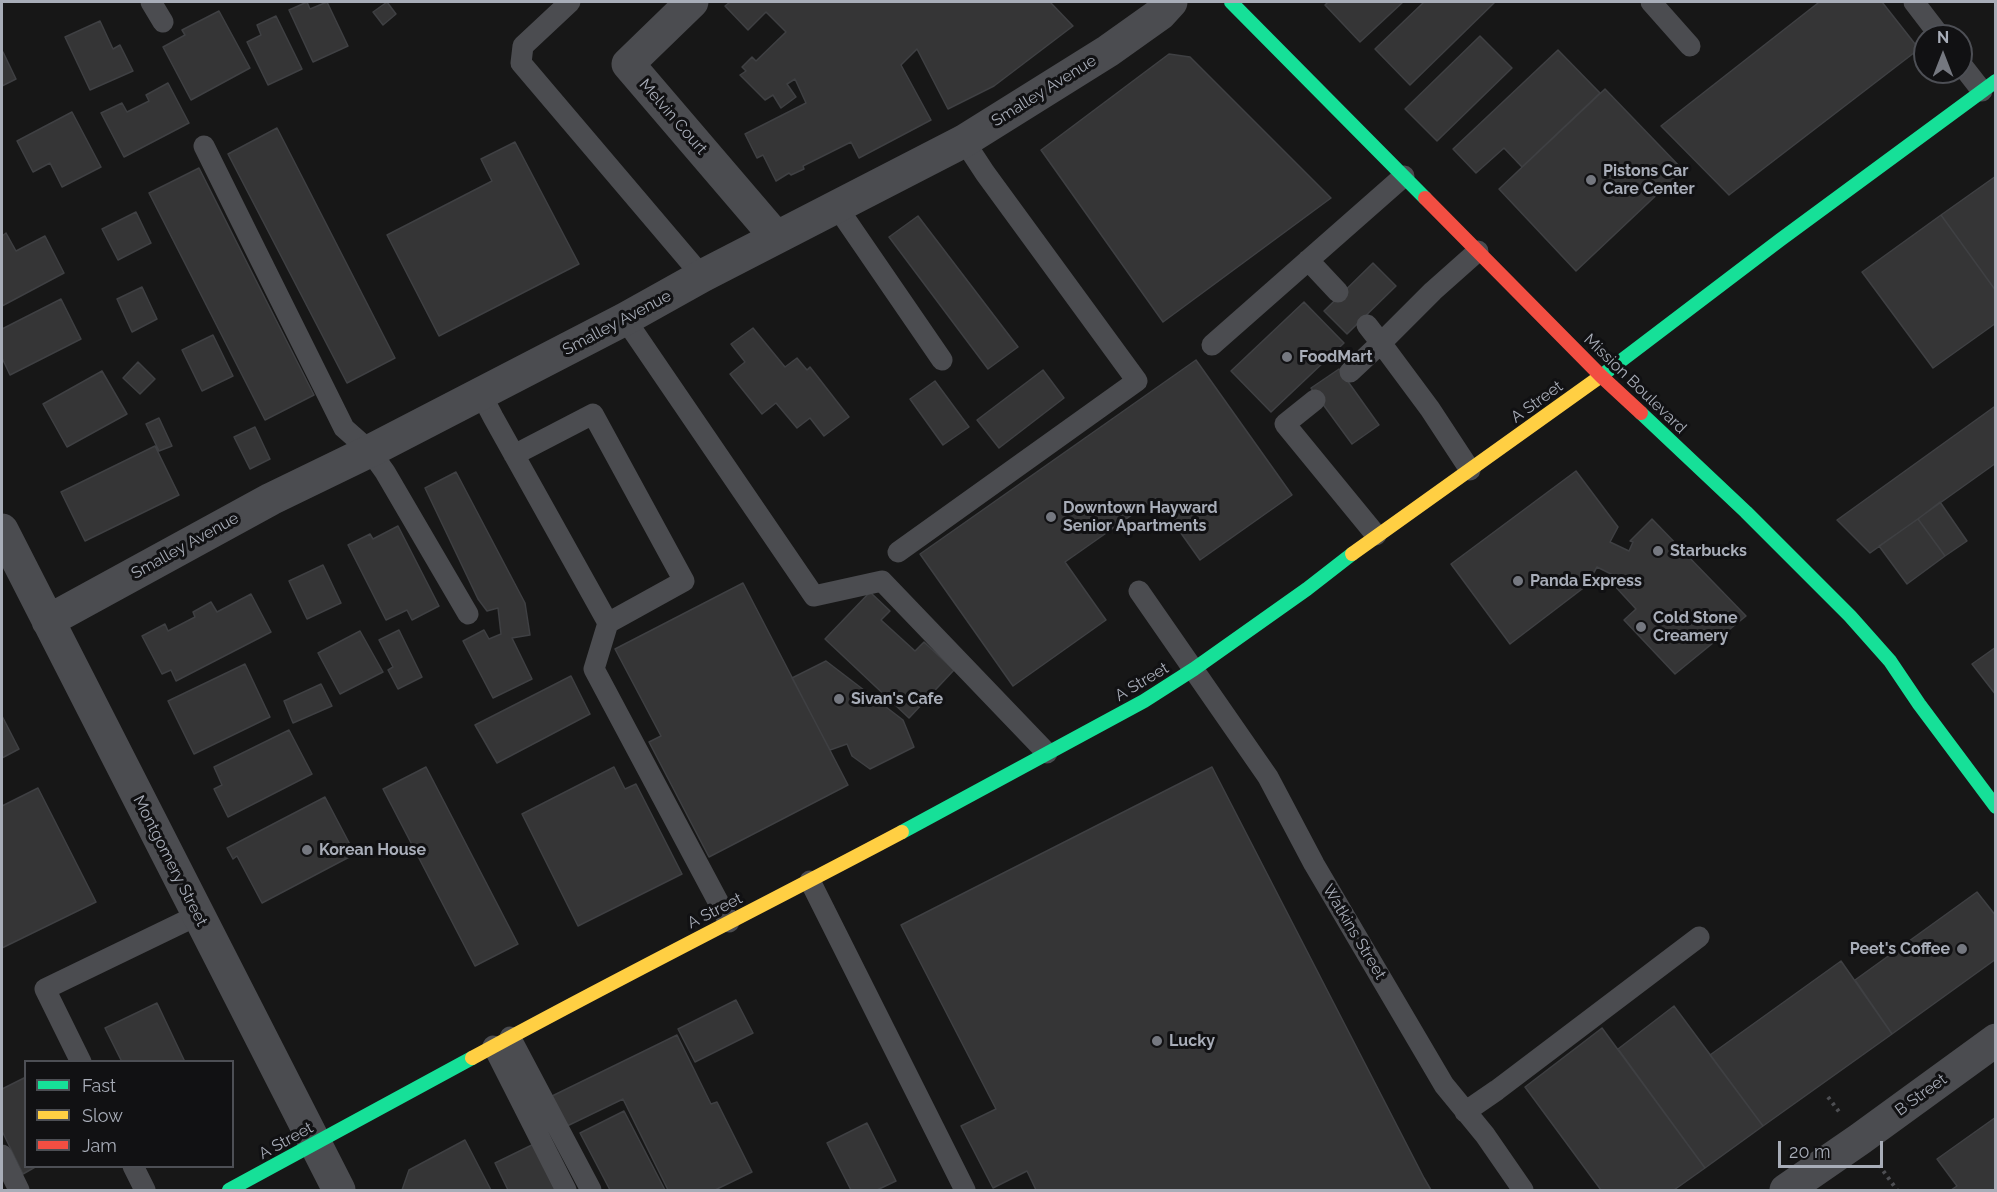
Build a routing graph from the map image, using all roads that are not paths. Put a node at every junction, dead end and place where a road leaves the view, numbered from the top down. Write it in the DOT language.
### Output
graph roads {
  1 [pos="151,2"];
  2 [pos="570,2"];
  3 [pos="692,2"];
  4 [pos="1171,2"];
  5 [pos="1232,2"];
  6 [pos="1652,2"];
  7 [pos="1914,2"];
  8 [pos="163,22"];
  9 [pos="1931,24"];
  10 [pos="1690,46"];
  11 [pos="1973,73"];
  12 [pos="1989,86"];
  13 [pos="964,141"];
  14 [pos="204,146"];
  15 [pos="1404,176"];
  16 [pos="837,207"];
  17 [pos="776,237"];
  18 [pos="1478,251"];
  19 [pos="1308,260"];
  20 [pos="702,276"];
  21 [pos="1338,292"];
  22 [pos="626,320"];
  23 [pos="1367,325"];
  24 [pos="1381,343"];
  25 [pos="1212,345"];
  26 [pos="942,360"];
  27 [pos="1350,372"];
  28 [pos="1601,376"];
  29 [pos="481,393"];
  30 [pos="1315,400"];
  31 [pos="370,451"];
  32 [pos="514,455"];
  33 [pos="1470,470"];
  34 [pos="2,530"];
  35 [pos="1376,535"];
  36 [pos="898,552"];
  37 [pos="1139,591"];
  38 [pos="468,614"];
  39 [pos="48,621"];
  40 [pos="608,623"];
  41 [pos="1194,669"];
  42 [pos="1047,753"];
  43 [pos="1995,807"];
  44 [pos="810,881"];
  45 [pos="198,915"];
  46 [pos="729,922"];
  47 [pos="1699,937"];
  48 [pos="1995,1040"];
  49 [pos="501,1041"];
  50 [pos="80,1060"];
  51 [pos="1465,1112"];
  52 [pos="314,1144"];
  53 [pos="2,1155"];
  54 [pos="134,1168"];
  55 [pos="19,1191"];
  56 [pos="145,1191"];
  57 [pos="229,1191"];
  58 [pos="339,1191"];
  59 [pos="566,1191"];
  60 [pos="591,1191"];
  61 [pos="965,1191"];
  62 [pos="1523,1191"];
  63 [pos="1786,1191"];
  1 -- 8 [label="lane"];
  2 -- 20 [label="lane"];
  3 -- 17 [label="street, Melvin Court"];
  4 -- 13 [label="street, Smalley Avenue"];
  5 -- 15 [label="main road, Mission Boulevard"];
  6 -- 10 [label="lane"];
  7 -- 9 [label="lane"];
  11 -- 12 [label="lane"];
  12 -- 28 [label="main road, A Street"];
  13 -- 16 [label="street, Smalley Avenue"];
  13 -- 36 [label="lane"];
  14 -- 31 [label="lane"];
  15 -- 18 [label="main road, Mission Boulevard"];
  15 -- 19 [label="lane"];
  16 -- 17 [label="street, Smalley Avenue"];
  16 -- 26 [label="lane"];
  17 -- 20 [label="street, Smalley Avenue"];
  18 -- 24 [label="lane"];
  18 -- 28 [label="main road, Mission Boulevard"];
  19 -- 21 [label="lane"];
  19 -- 25 [label="lane"];
  20 -- 22 [label="street, Smalley Avenue"];
  22 -- 29 [label="street, Smalley Avenue"];
  22 -- 42 [label="lane"];
  23 -- 24 [label="lane"];
  24 -- 27 [label="lane"];
  24 -- 33 [label="lane"];
  28 -- 33 [label="main road, A Street"];
  28 -- 43 [label="main road, Mission Boulevard"];
  29 -- 31 [label="street, Smalley Avenue"];
  29 -- 32 [label="lane"];
  30 -- 35 [label="lane"];
  31 -- 38 [label="lane"];
  31 -- 39 [label="street, Smalley Avenue"];
  32 -- 40 [label="lane"];
  32 -- 40 [label="lane"];
  33 -- 35 [label="main road, A Street"];
  34 -- 39 [label="street, Montgomery Street"];
  35 -- 41 [label="main road, A Street"];
  37 -- 41 [label="lane, Watkins Street"];
  39 -- 45 [label="street, Montgomery Street"];
  40 -- 46 [label="lane"];
  41 -- 42 [label="main road, A Street"];
  41 -- 51 [label="lane, Watkins Street"];
  42 -- 44 [label="main road, A Street"];
  44 -- 46 [label="main road, A Street"];
  44 -- 61 [label="lane"];
  45 -- 50 [label="lane"];
  45 -- 52 [label="street, Montgomery Street"];
  46 -- 49 [label="main road, A Street"];
  47 -- 51 [label="lane"];
  48 -- 63 [label="street, B Street"];
  49 -- 52 [label="main road, A Street"];
  49 -- 59 [label="lane"];
  49 -- 60 [label="lane"];
  51 -- 62 [label="lane, Watkins Street"];
  52 -- 57 [label="main road, A Street"];
  52 -- 58 [label="street, Montgomery Street"];
  53 -- 55 [label="lane"];
  54 -- 56 [label="lane"];
}
